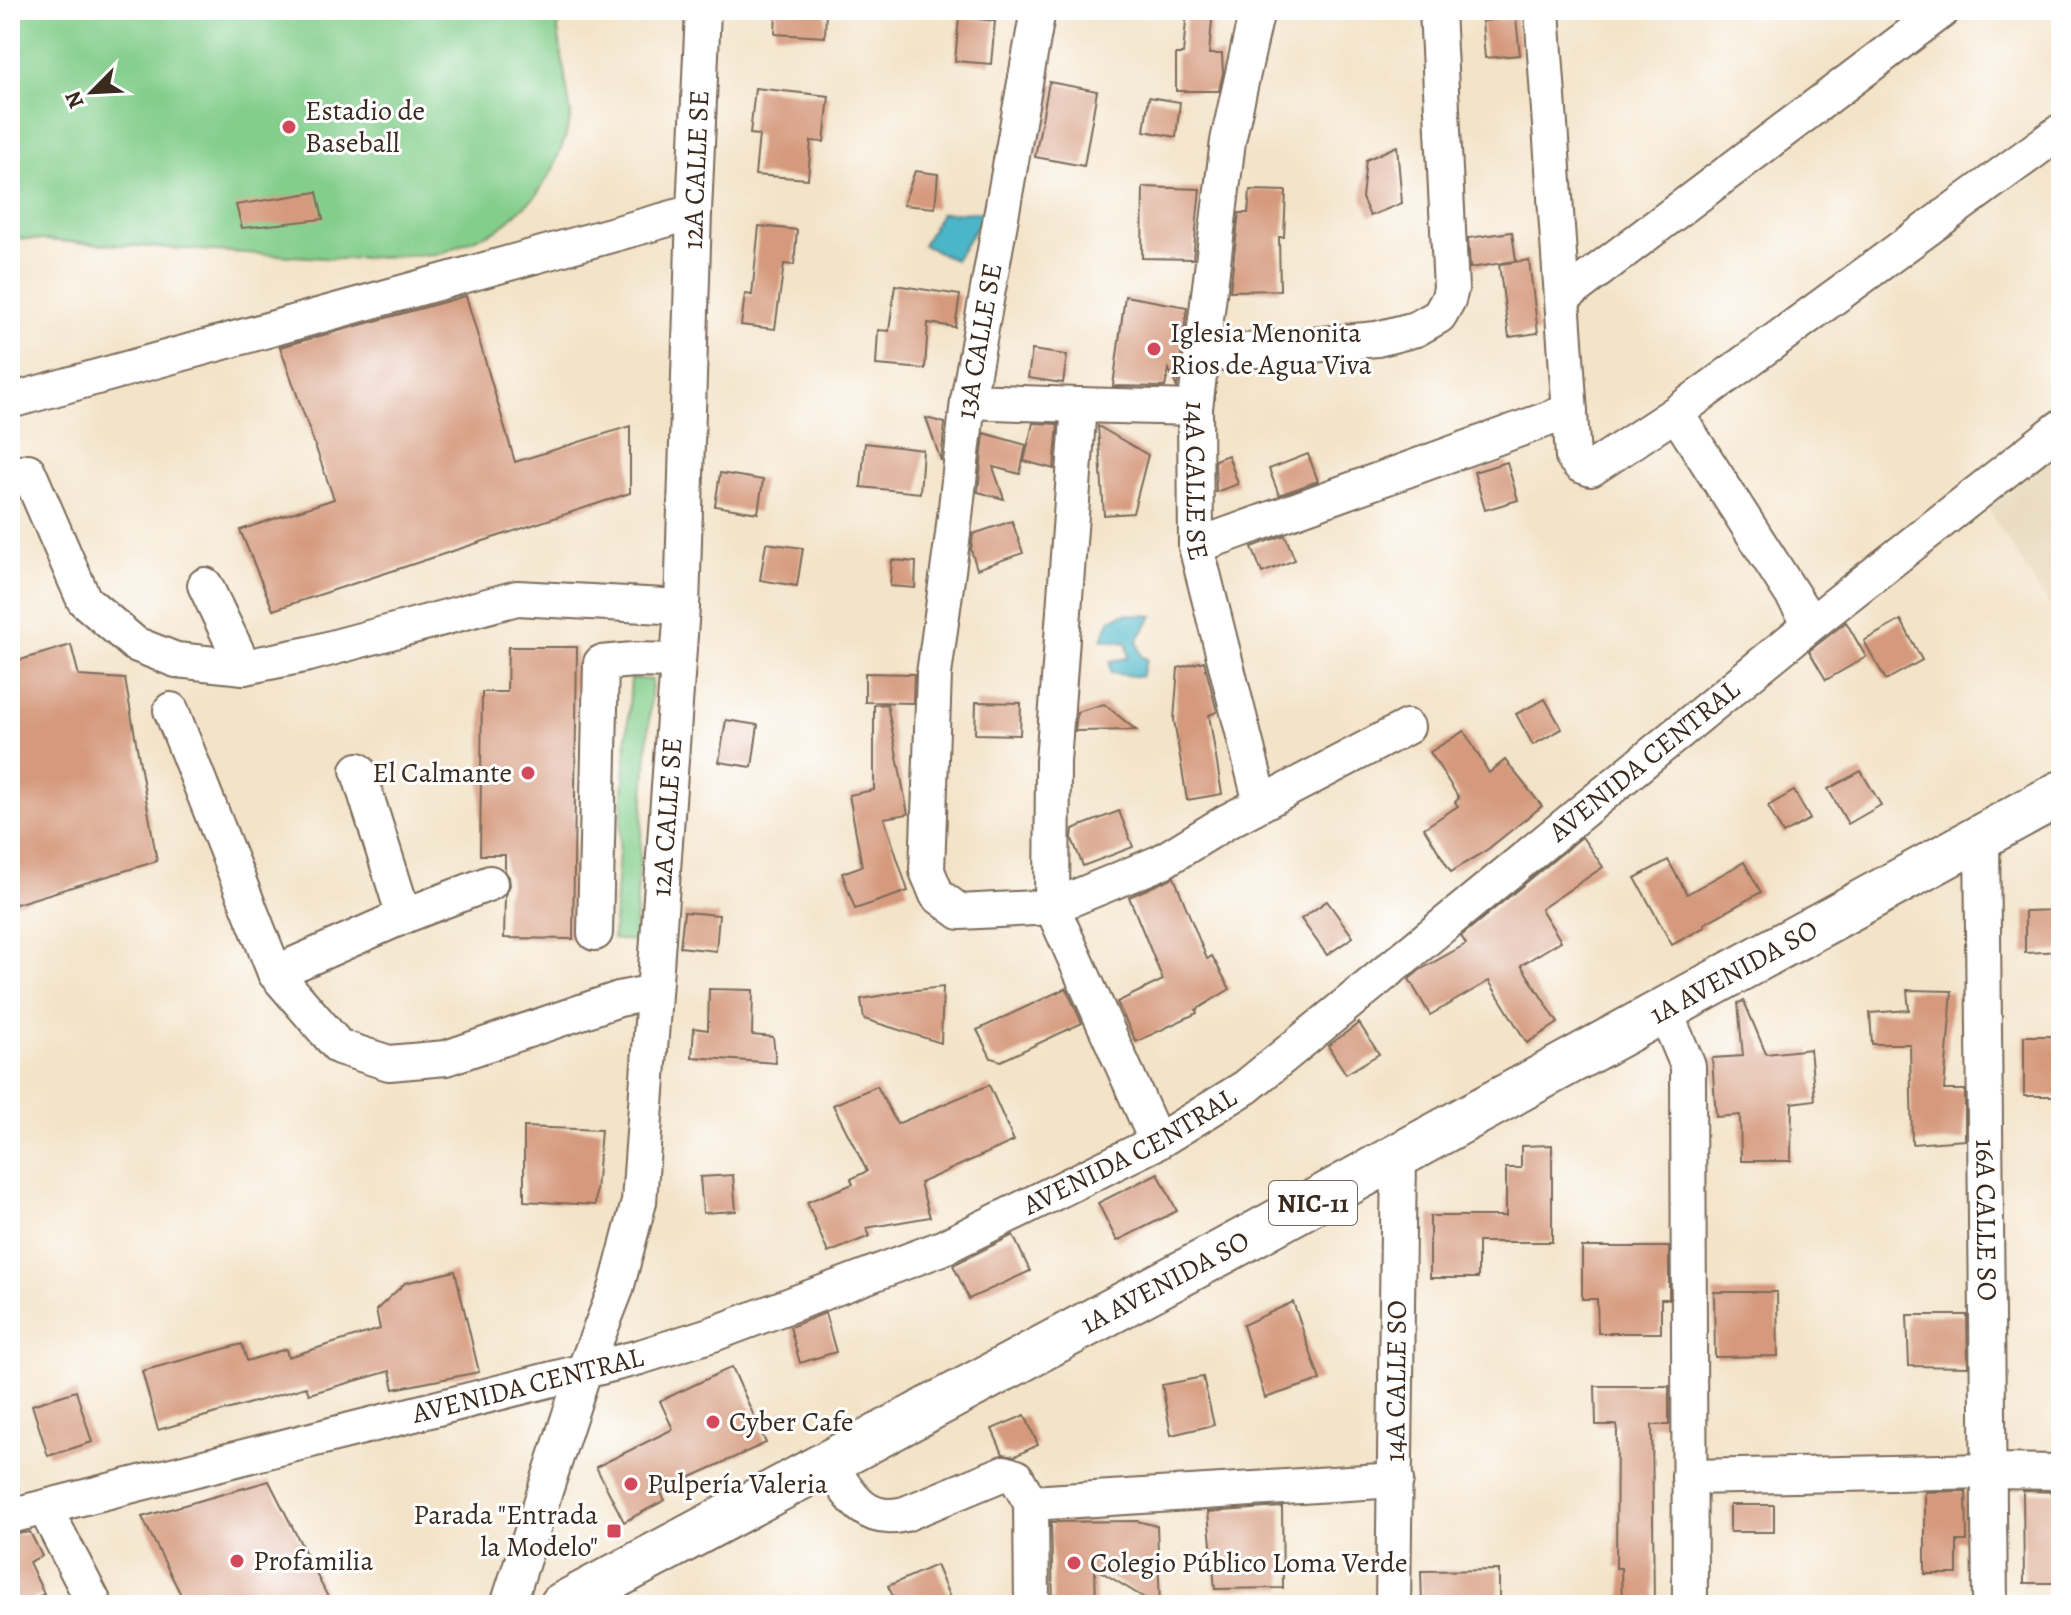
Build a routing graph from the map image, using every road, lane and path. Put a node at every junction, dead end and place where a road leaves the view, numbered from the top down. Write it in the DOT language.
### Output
graph roads {
  1 [pos="703,10"];
  2 [pos="1038,10"];
  3 [pos="1257,10"];
  4 [pos="1437,10"];
  5 [pos="1542,10"];
  6 [pos="1943,10"];
  7 [pos="2061,131"];
  8 [pos="694,212"];
  9 [pos="1562,298"];
  10 [pos="1202,355"];
  11 [pos="10,401"];
  12 [pos="968,401"];
  13 [pos="1079,405"];
  14 [pos="1195,408"];
  15 [pos="1570,411"];
  16 [pos="1676,413"];
  17 [pos="2061,427"];
  18 [pos="28,471"];
  19 [pos="1196,546"];
  20 [pos="205,585"];
  21 [pos="682,607"];
  22 [pos="1811,624"];
  23 [pos="677,661"];
  24 [pos="244,667"];
  25 [pos="171,710"];
  26 [pos="1407,727"];
  27 [pos="358,770"];
  28 [pos="2061,793"];
  29 [pos="1261,803"];
  30 [pos="1982,836"];
  31 [pos="490,883"];
  32 [pos="1052,907"];
  33 [pos="404,916"];
  34 [pos="595,933"];
  35 [pos="275,973"];
  36 [pos="654,992"];
  37 [pos="1664,1009"];
  38 [pos="1157,1142"];
  39 [pos="1399,1156"];
  40 [pos="584,1371"];
  41 [pos="829,1463"];
  42 [pos="1989,1471"];
  43 [pos="2061,1472"];
  44 [pos="1689,1477"];
  45 [pos="1396,1480"];
  46 [pos="1031,1503"];
  47 [pos="45,1508"];
  48 [pos="10,1516"];
  49 [pos="95,1605"];
  50 [pos="508,1605"];
  51 [pos="562,1605"];
  52 [pos="1032,1605"];
  53 [pos="1393,1605"];
  54 [pos="1690,1605"];
  55 [pos="1990,1605"];
  1 -- 8 [label="street, 12A CALLE SE"];
  2 -- 12 [label="street, 13A CALLE SE"];
  3 -- 10 [label="street, 14A CALLE SE"];
  4 -- 10 [label="street"];
  5 -- 9 [label="street"];
  6 -- 9 [label="street"];
  7 -- 16 [label="street"];
  8 -- 11 [label="street"];
  8 -- 21 [label="street, 12A CALLE SE"];
  9 -- 15 [label="street"];
  10 -- 14 [label="street, 14A CALLE SE"];
  12 -- 13 [label="street"];
  12 -- 32 [label="street, 13A CALLE SE"];
  13 -- 14 [label="street"];
  13 -- 32 [label="street"];
  14 -- 19 [label="street, 14A CALLE SE"];
  15 -- 16 [label="street"];
  15 -- 19 [label="street"];
  16 -- 22 [label="street"];
  17 -- 22 [label="street, AVENIDA CENTRAL"];
  18 -- 24 [label="street"];
  19 -- 29 [label="street, 14A CALLE SE"];
  20 -- 24 [label="street"];
  21 -- 23 [label="street, 12A CALLE SE"];
  21 -- 24 [label="street"];
  22 -- 38 [label="street, AVENIDA CENTRAL"];
  23 -- 34 [label="street"];
  23 -- 36 [label="street, 12A CALLE SE"];
  25 -- 35 [label="street"];
  26 -- 29 [label="street, 13A CALLE SE"];
  27 -- 33 [label="street"];
  28 -- 30 [label="highway, 1A AVENIDA SO / NIC-11"];
  29 -- 32 [label="street, 13A CALLE SE"];
  30 -- 37 [label="highway, 1A AVENIDA SO / NIC-11"];
  30 -- 42 [label="street, 16A CALLE SO"];
  31 -- 33 [label="street"];
  32 -- 38 [label="street"];
  33 -- 35 [label="street"];
  35 -- 36 [label="street"];
  36 -- 40 [label="street, 12A CALLE SE"];
  37 -- 39 [label="highway, 1A AVENIDA SO / NIC-11"];
  37 -- 44 [label="street"];
  38 -- 40 [label="street, AVENIDA CENTRAL"];
  39 -- 41 [label="highway, 1A AVENIDA SO / NIC-11"];
  39 -- 45 [label="street, 14A CALLE SO"];
  40 -- 47 [label="street, AVENIDA CENTRAL"];
  40 -- 50 [label="street, 12A CALLE SE"];
  41 -- 46 [label="street"];
  41 -- 51 [label="highway, 1A AVENIDA SO / NIC-11"];
  42 -- 43 [label="street"];
  42 -- 44 [label="street"];
  42 -- 55 [label="street, 16A CALLE SO"];
  44 -- 54 [label="street"];
  45 -- 46 [label="street"];
  45 -- 53 [label="street, 14A CALLE SO"];
  46 -- 52 [label="street"];
  47 -- 48 [label="street, AVENIDA CENTRAL"];
  47 -- 49 [label="street"];
}
